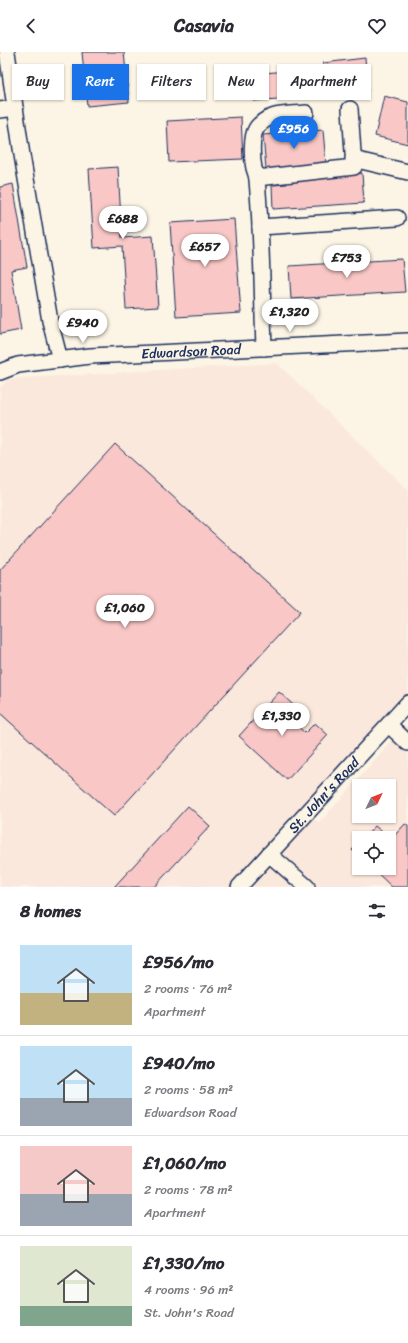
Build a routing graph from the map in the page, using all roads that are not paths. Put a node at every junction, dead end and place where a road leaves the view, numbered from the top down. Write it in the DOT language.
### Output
graph roads {
  1 [pos="7,52"];
  2 [pos="0,53"];
  3 [pos="15,108"];
  4 [pos="350,109"];
  5 [pos="0,110"];
  6 [pos="306,113"];
  7 [pos="353,159"];
  8 [pos="408,172"];
  9 [pos="257,178"];
  10 [pos="397,218"];
  11 [pos="260,227"];
  12 [pos="408,342"];
  13 [pos="264,348"];
  14 [pos="60,360"];
  15 [pos="0,372"];
  16 [pos="408,703"];
  17 [pos="388,725"];
  18 [pos="408,743"];
  19 [pos="269,854"];
  20 [pos="239,887"];
  21 [pos="307,887"];
  1 -- 2 [label="street"];
  1 -- 3 [label="street"];
  3 -- 5 [label="street"];
  3 -- 14 [label="street"];
  4 -- 7 [label="street"];
  6 -- 9 [label="street"];
  7 -- 8 [label="street"];
  7 -- 9 [label="street"];
  9 -- 11 [label="street"];
  10 -- 11 [label="street"];
  11 -- 13 [label="street"];
  12 -- 13 [label="street, Edwardson Road"];
  13 -- 14 [label="street, Edwardson Road"];
  14 -- 15 [label="street, Edwardson Road"];
  16 -- 17 [label="street, St. John's Road"];
  17 -- 18 [label="street"];
  17 -- 19 [label="street, St. John's Road"];
  19 -- 20 [label="street, St. John's Road"];
  19 -- 21 [label="street"];
}
